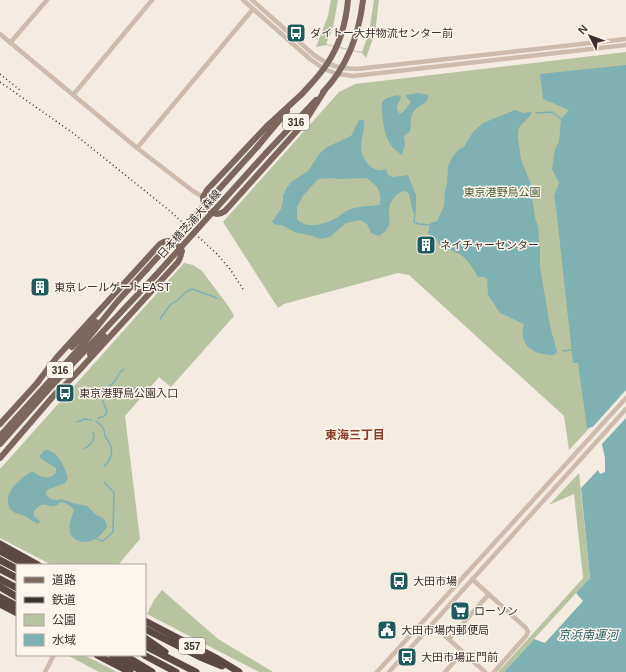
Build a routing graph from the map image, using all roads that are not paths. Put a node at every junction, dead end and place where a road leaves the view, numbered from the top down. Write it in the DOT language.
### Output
graph roads {
  1 [pos="46,0"];
  2 [pos="152,0"];
  3 [pos="243,0"];
  4 [pos="252,0"];
  5 [pos="348,0"];
  6 [pos="363,0"];
  7 [pos="253,9"];
  8 [pos="0,34"];
  9 [pos="626,39"];
  10 [pos="10,43"];
  11 [pos="626,46"];
  12 [pos="326,66"];
  13 [pos="340,71"];
  14 [pos="326,90"];
  15 [pos="303,93"];
  16 [pos="74,95"];
  17 [pos="137,148"];
  18 [pos="203,197"];
  19 [pos="117,302"];
  20 [pos="125,309"];
  21 [pos="37,383"];
  22 [pos="55,394"];
  23 [pos="626,398"];
  24 [pos="626,409"];
  25 [pos="0,424"];
  26 [pos="0,436"];
  27 [pos="0,444"];
  28 [pos="0,458"];
  29 [pos="0,544"];
  30 [pos="0,551"];
  31 [pos="0,560"];
  32 [pos="24,564"];
  33 [pos="36,564"];
  34 [pos="16,568"];
  35 [pos="0,569"];
  36 [pos="16,577"];
  37 [pos="0,579"];
  38 [pos="472,579"];
  39 [pos="0,587"];
  40 [pos="16,587"];
  41 [pos="489,594"];
  42 [pos="16,596"];
  43 [pos="0,597"];
  44 [pos="0,604"];
  45 [pos="16,605"];
  46 [pos="16,612"];
  47 [pos="146,622"];
  48 [pos="432,624"];
  49 [pos="146,629"];
  50 [pos="146,639"];
  51 [pos="448,639"];
  52 [pos="146,647"];
  53 [pos="463,652"];
  54 [pos="53,656"];
  55 [pos="99,656"];
  56 [pos="114,656"];
  57 [pos="126,656"];
  58 [pos="146,656"];
  59 [pos="45,672"];
  60 [pos="130,672"];
  61 [pos="144,672"];
  62 [pos="152,672"];
  63 [pos="176,672"];
  64 [pos="190,672"];
  65 [pos="196,672"];
  66 [pos="237,672"];
  67 [pos="377,672"];
  68 [pos="389,672"];
  69 [pos="445,672"];
  70 [pos="485,672"];
  71 [pos="494,672"];
  1 -- 10 [label="street"];
  2 -- 16 [label="street"];
  3 -- 7 [label="street"];
  4 -- 12 [label="street"];
  5 -- 12 [label="main road, 日本橋芝浦大森線 / 316"];
  6 -- 13 [label="main road, 日本橋芝浦大森線 / 316"];
  7 -- 12 [label="street"];
  7 -- 17 [label="street"];
  8 -- 10 [label="street"];
  9 -- 13 [label="street"];
  10 -- 16 [label="street"];
  11 -- 13 [label="street"];
  12 -- 13 [label="street"];
  12 -- 15 [label="main road, 日本橋芝浦大森線 / 316"];
  13 -- 14 [label="main road, 日本橋芝浦大森線 / 316"];
  14 -- 18 [label="main road"];
  14 -- 20 [label="main road, 日本橋芝浦大森線 / 316, bridge"];
  15 -- 18 [label="main road"];
  15 -- 19 [label="main road, 日本橋芝浦大森線 / 316, bridge"];
  16 -- 17 [label="street"];
  17 -- 18 [label="street"];
  19 -- 21 [label="main road, 316"];
  19 -- 26 [label="main road, 日本橋芝浦大森線 / 316"];
  20 -- 22 [label="main road, 316"];
  20 -- 27 [label="main road, 日本橋芝浦大森線 / 316"];
  21 -- 22 [label="main road"];
  21 -- 25 [label="main road, 316"];
  22 -- 28 [label="main road, 316"];
  23 -- 67 [label="street"];
  24 -- 38 [label="street"];
  29 -- 33 [label="highway"];
  30 -- 32 [label="highway"];
  31 -- 34 [label="highway"];
  35 -- 36 [label="highway"];
  37 -- 40 [label="highway"];
  38 -- 41 [label="street"];
  38 -- 48 [label="street"];
  39 -- 42 [label="highway"];
  41 -- 51 [label="street"];
  41 -- 71 [label="street"];
  43 -- 45 [label="highway"];
  44 -- 46 [label="highway"];
  47 -- 66 [label="highway, 357"];
  48 -- 51 [label="street"];
  48 -- 68 [label="street"];
  49 -- 66 [label="highway, 357"];
  50 -- 64 [label="highway"];
  51 -- 53 [label="street"];
  52 -- 65 [label="highway"];
  53 -- 69 [label="street"];
  53 -- 70 [label="street"];
  54 -- 59 [label="street"];
  55 -- 60 [label="highway"];
  56 -- 61 [label="highway"];
  57 -- 62 [label="highway"];
  58 -- 63 [label="highway"];
}
